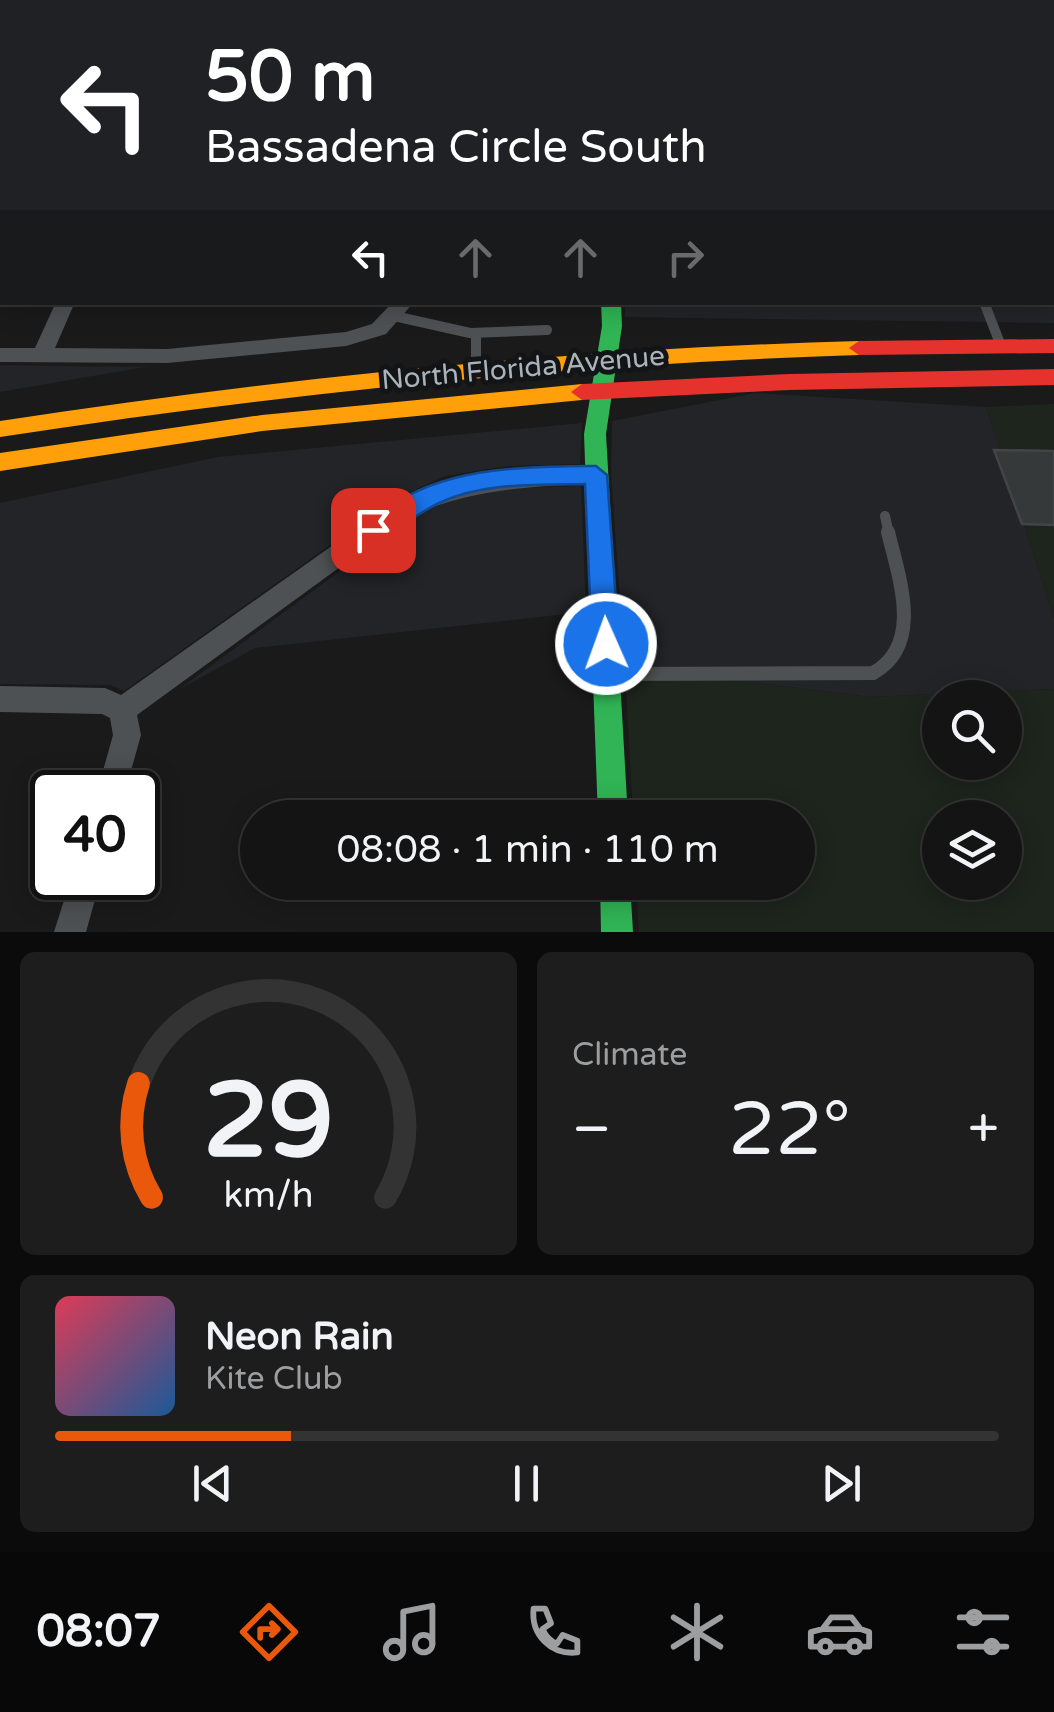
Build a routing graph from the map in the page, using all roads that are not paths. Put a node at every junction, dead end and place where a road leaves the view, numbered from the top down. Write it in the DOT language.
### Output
graph roads {
  1 [pos="65,305"];
  2 [pos="611,305"];
  3 [pos="985,305"];
  4 [pos="400,310"];
  5 [pos="548,330"];
  6 [pos="476,336"];
  7 [pos="1001,346"];
  8 [pos="1054,346"];
  9 [pos="0,356"];
  10 [pos="42,356"];
  11 [pos="606,356"];
  12 [pos="476,368"];
  13 [pos="1054,377"];
  14 [pos="601,390"];
  15 [pos="0,429"];
  16 [pos="0,462"];
  17 [pos="596,475"];
  18 [pos="886,516"];
  19 [pos="607,674"];
  20 [pos="0,699"];
  21 [pos="122,710"];
  22 [pos="117,770"];
  23 [pos="612,800"];
  24 [pos="79,900"];
  25 [pos="616,900"];
  26 [pos="70,932"];
  27 [pos="618,932"];
  1 -- 10 [label="street"];
  2 -- 11 [label="main road"];
  3 -- 7 [label="lane"];
  4 -- 6 [label="lane"];
  4 -- 10 [label="street"];
  5 -- 6 [label="lane"];
  6 -- 12 [label="lane"];
  7 -- 8 [label="main road, North Florida Avenue"];
  7 -- 11 [label="main road, North Florida Avenue"];
  9 -- 10 [label="street"];
  11 -- 12 [label="main road, North Florida Avenue"];
  11 -- 14 [label="main road"];
  12 -- 15 [label="main road, North Florida Avenue"];
  13 -- 14 [label="main road, North Florida Avenue"];
  14 -- 16 [label="main road, North Florida Avenue"];
  14 -- 17 [label="main road"];
  17 -- 19 [label="main road"];
  17 -- 21 [label="street"];
  18 -- 19 [label="lane"];
  19 -- 23 [label="main road"];
  20 -- 21 [label="street"];
  21 -- 22 [label="street"];
  24 -- 26 [label="street"];
  25 -- 27 [label="main road"];
}
